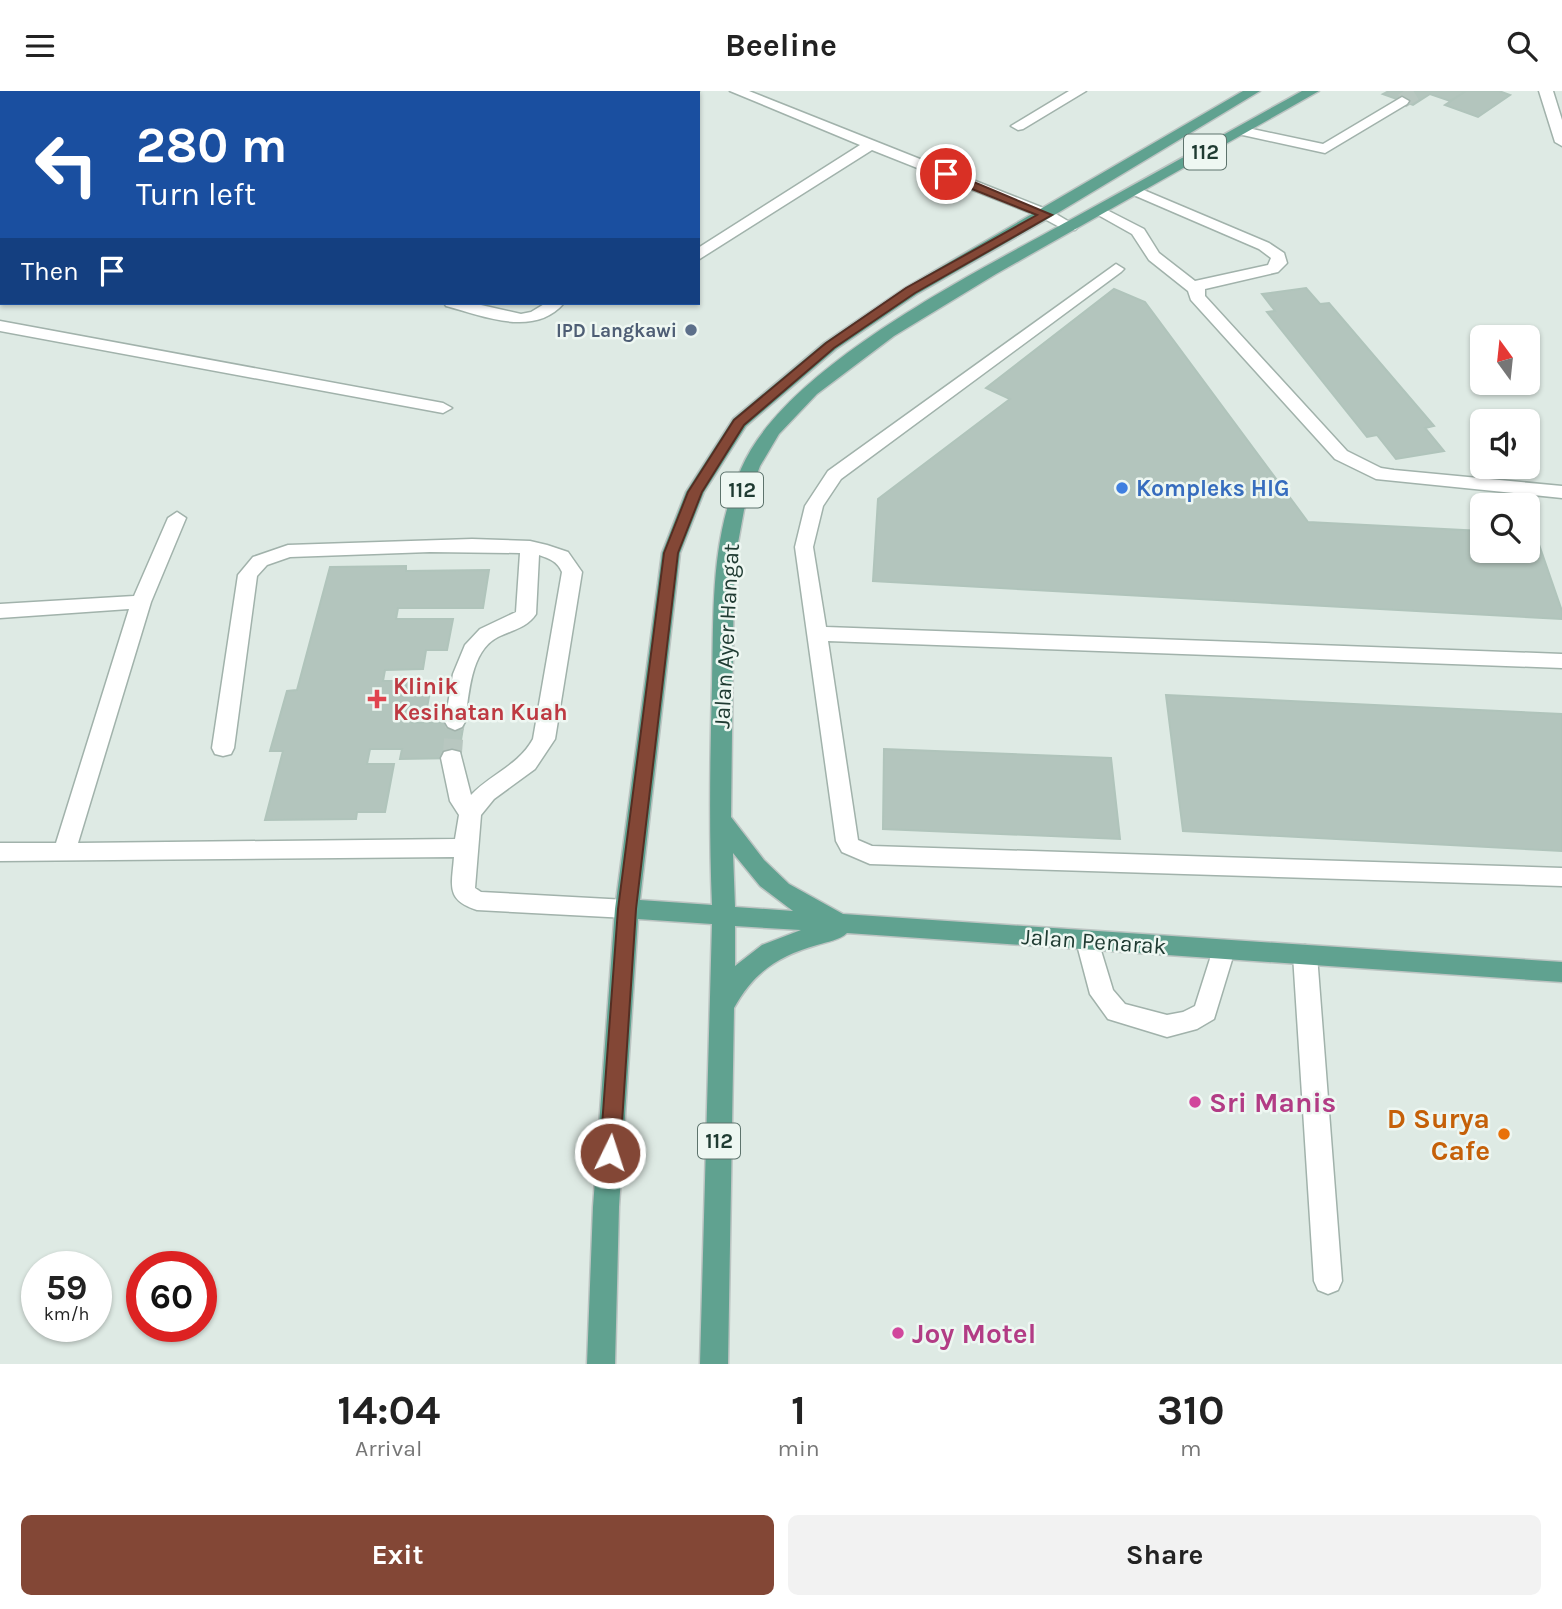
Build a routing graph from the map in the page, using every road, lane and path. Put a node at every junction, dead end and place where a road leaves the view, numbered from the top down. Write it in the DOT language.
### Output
graph roads {
  1 [pos="737,91"];
  2 [pos="1079,91"];
  3 [pos="1312,91"];
  4 [pos="1546,91"];
  5 [pos="1247,92"];
  6 [pos="1402,101"];
  7 [pos="1018,126"];
  8 [pos="1243,131"];
  9 [pos="1562,142"];
  10 [pos="871,144"];
  11 [pos="1134,190"];
  12 [pos="1173,208"];
  13 [pos="1098,211"];
  14 [pos="1046,215"];
  15 [pos="1147,225"];
  16 [pos="1070,227"];
  17 [pos="700,254"];
  18 [pos="1116,269"];
  19 [pos="1195,289"];
  20 [pos="461,305"];
  21 [pos="553,305"];
  22 [pos="0,327"];
  23 [pos="443,408"];
  24 [pos="1562,492"];
  25 [pos="177,518"];
  26 [pos="530,547"];
  27 [pos="141,601"];
  28 [pos="0,611"];
  29 [pos="817,634"];
  30 [pos="1562,661"];
  31 [pos="455,722"];
  32 [pos="223,748"];
  33 [pos="452,758"];
  34 [pos="470,815"];
  35 [pos="720,819"];
  36 [pos="466,848"];
  37 [pos="65,850"];
  38 [pos="0,852"];
  39 [pos="1562,877"];
  40 [pos="627,909"];
  41 [pos="724,917"];
  42 [pos="850,926"];
  43 [pos="1088,941"];
  44 [pos="1223,950"];
  45 [pos="1305,955"];
  46 [pos="1562,972"];
  47 [pos="722,1009"];
  48 [pos="1328,1281"];
  49 [pos="601,1364"];
  50 [pos="714,1364"];
  1 -- 10 [label="lane"];
  2 -- 7 [label="lane"];
  3 -- 8 [label="main road, Jalan Ayer Hangat / 112"];
  4 -- 9 [label="lane"];
  5 -- 14 [label="main road, 112"];
  6 -- 8 [label="lane"];
  8 -- 11 [label="main road, Jalan Ayer Hangat / 112"];
  10 -- 14 [label="lane"];
  10 -- 17 [label="lane"];
  11 -- 12 [label="lane"];
  11 -- 13 [label="main road, Jalan Ayer Hangat / 112"];
  12 -- 15 [label="lane"];
  12 -- 19 [label="lane"];
  13 -- 15 [label="lane"];
  13 -- 16 [label="main road, Jalan Ayer Hangat / 112"];
  14 -- 16 [label="lane"];
  14 -- 40 [label="main road, 112"];
  15 -- 19 [label="lane"];
  16 -- 35 [label="main road, Jalan Ayer Hangat / 112"];
  18 -- 29 [label="lane"];
  19 -- 24 [label="lane"];
  20 -- 21 [label="lane"];
  22 -- 23 [label="lane"];
  25 -- 27 [label="lane"];
  26 -- 31 [label="lane"];
  26 -- 32 [label="lane"];
  26 -- 34 [label="lane"];
  27 -- 28 [label="lane"];
  27 -- 37 [label="lane"];
  29 -- 30 [label="lane"];
  29 -- 39 [label="lane"];
  33 -- 34 [label="lane"];
  34 -- 36 [label="lane"];
  35 -- 41 [label="main road, Jalan Ayer Hangat / 112"];
  35 -- 42 [label="main road"];
  36 -- 37 [label="lane"];
  36 -- 40 [label="lane"];
  37 -- 38 [label="lane"];
  40 -- 41 [label="main road, Jalan Penarak"];
  40 -- 49 [label="main road, 112"];
  41 -- 42 [label="main road, Jalan Penarak"];
  41 -- 47 [label="main road, Jalan Ayer Hangat / 112"];
  42 -- 43 [label="main road, Jalan Penarak"];
  42 -- 47 [label="main road"];
  43 -- 44 [label="main road, Jalan Penarak"];
  43 -- 44 [label="lane"];
  44 -- 45 [label="main road, Jalan Penarak"];
  45 -- 46 [label="main road, Jalan Penarak"];
  45 -- 48 [label="lane"];
  47 -- 50 [label="main road, Jalan Ayer Hangat / 112"];
}
